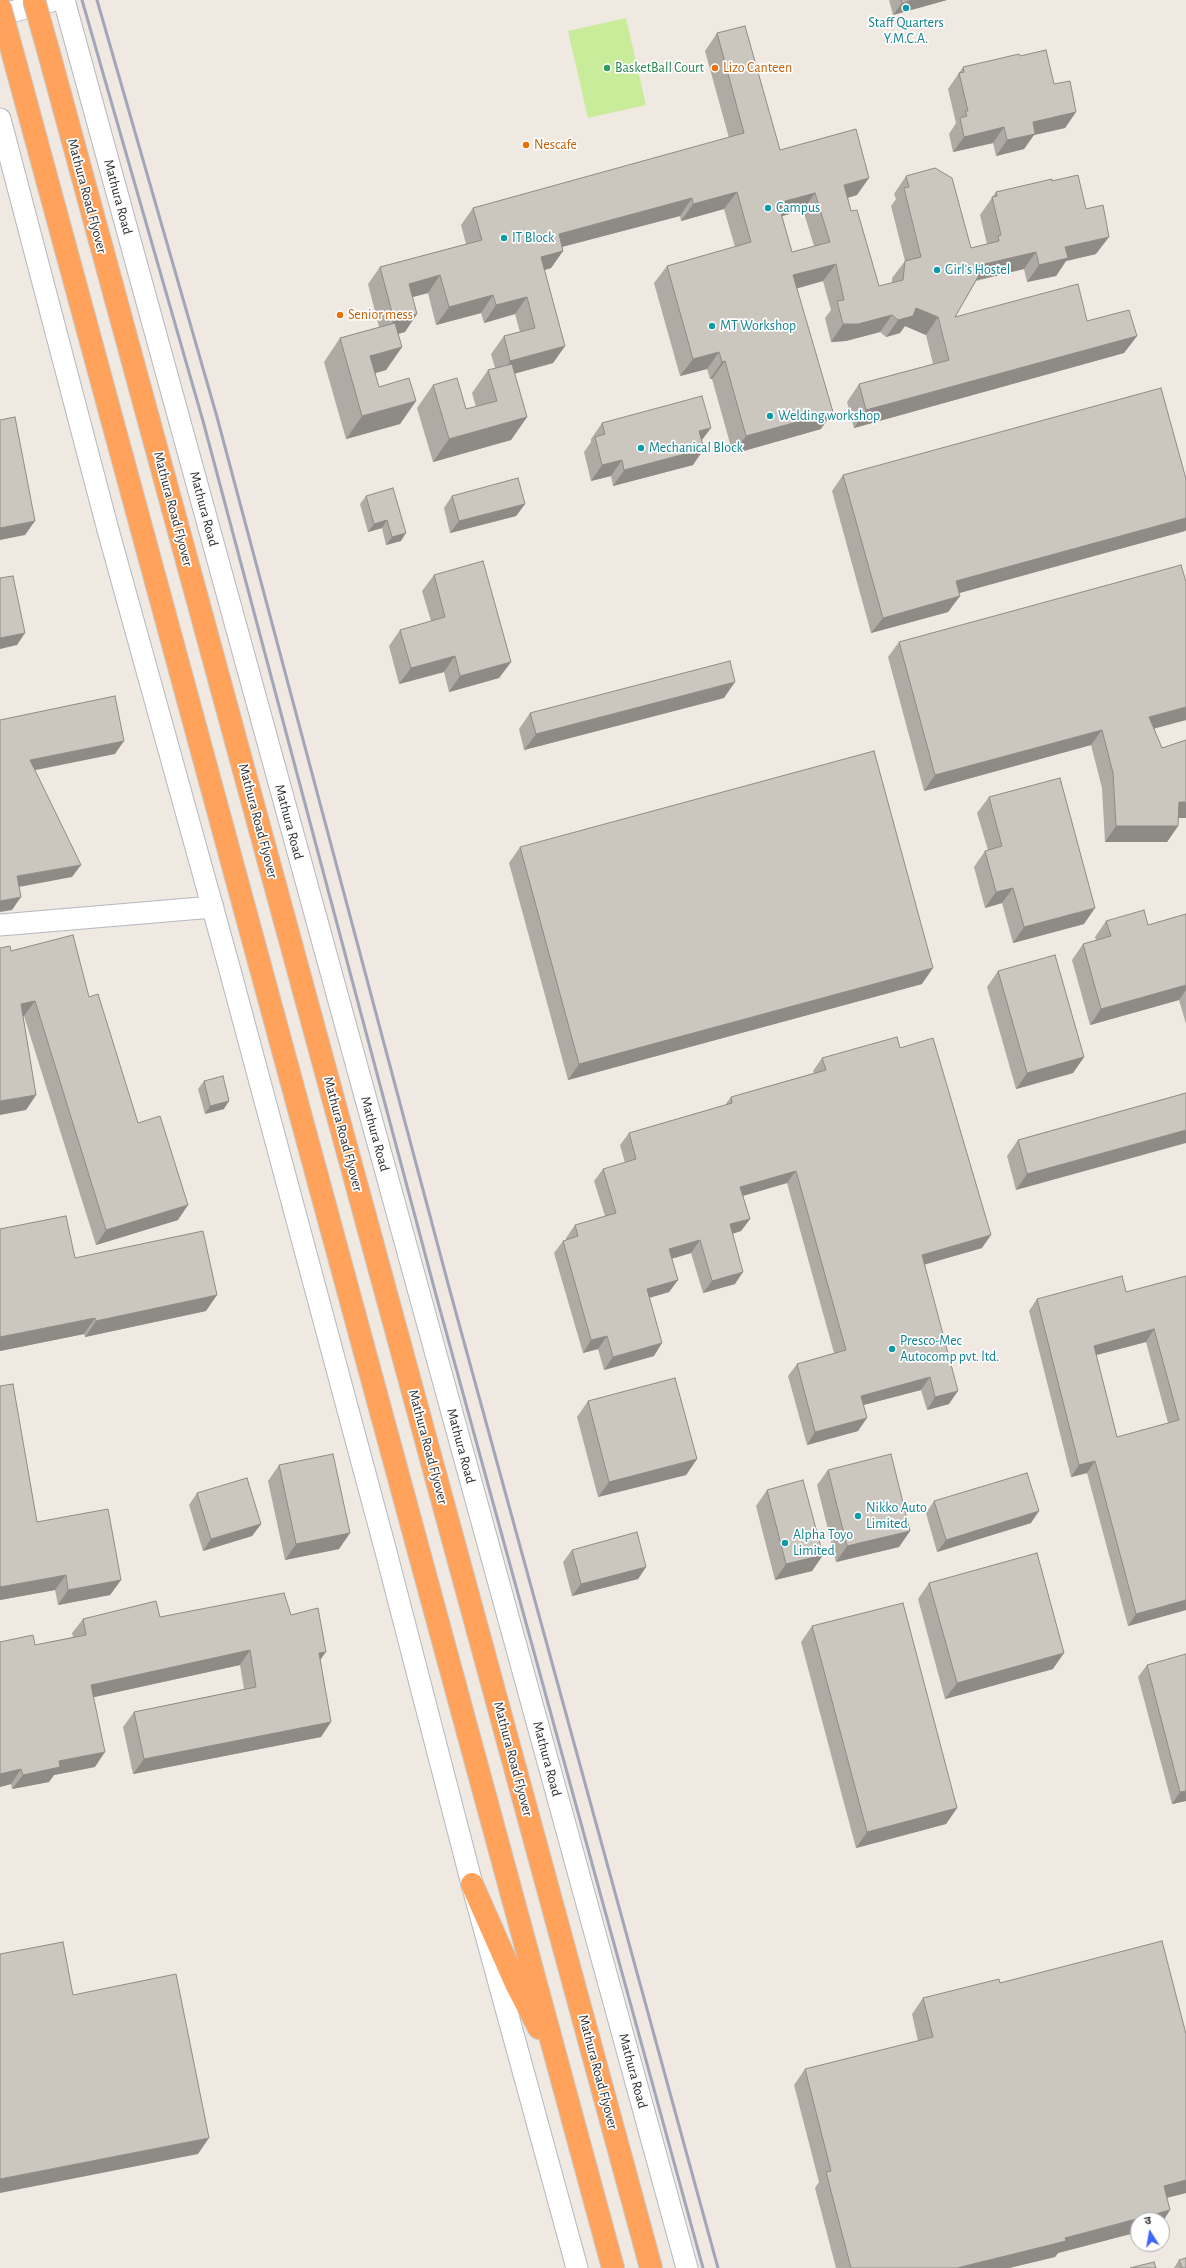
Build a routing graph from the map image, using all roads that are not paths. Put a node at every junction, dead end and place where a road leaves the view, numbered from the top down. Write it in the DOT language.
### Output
graph roads {
  1 [pos="34,0"];
  2 [pos="55,0"];
  3 [pos="64,0"];
  4 [pos="0,7"];
  5 [pos="0,15"];
  6 [pos="0,119"];
  7 [pos="213,907"];
  8 [pos="0,925"];
  9 [pos="472,1884"];
  10 [pos="559,2068"];
  11 [pos="577,2268"];
  12 [pos="613,2268"];
  13 [pos="651,2268"];
  14 [pos="687,2268"];
  1 -- 13 [label="highway, Mathura Road Flyover, bridge"];
  2 -- 5 [label="main road"];
  3 -- 14 [label="main road, Mathura Road"];
  4 -- 10 [label="highway, bridge"];
  6 -- 7 [label="main road"];
  7 -- 8 [label="main road"];
  7 -- 9 [label="main road"];
  9 -- 10 [label="highway"];
  9 -- 11 [label="main road"];
  10 -- 12 [label="highway"];
}
